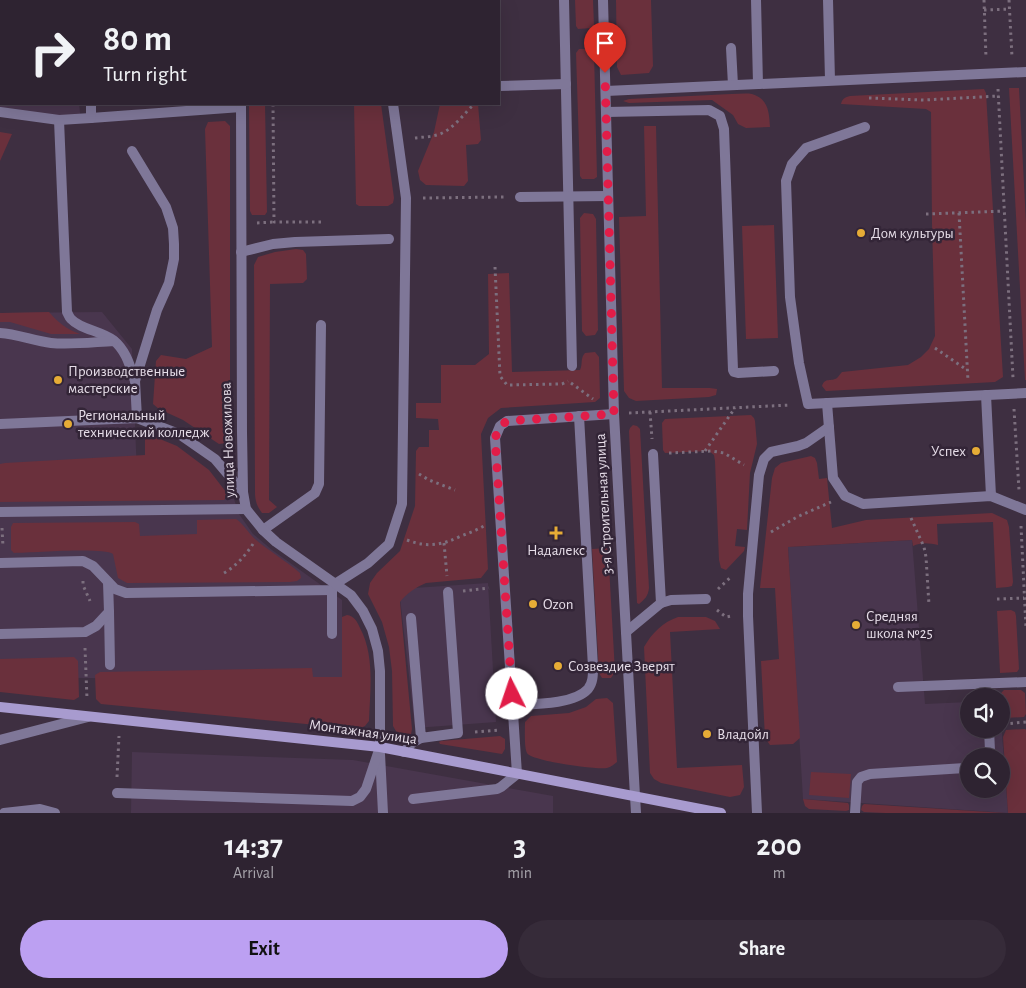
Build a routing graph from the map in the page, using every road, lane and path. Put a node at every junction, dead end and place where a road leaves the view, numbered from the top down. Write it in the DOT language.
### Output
graph roads {
  1 [pos="564,0"];
  2 [pos="603,0"];
  3 [pos="756,0"];
  4 [pos="828,0"];
  5 [pos="984,0"];
  6 [pos="1009,0"];
  7 [pos="1010,9"];
  8 [pos="984,10"];
  9 [pos="731,48"];
  10 [pos="1026,72"];
  11 [pos="1013,73"];
  12 [pos="992,74"];
  13 [pos="830,80"];
  14 [pos="566,84"];
  15 [pos="758,84"];
  16 [pos="733,85"];
  17 [pos="500,86"];
  18 [pos="606,91"];
  19 [pos="999,96"];
  20 [pos="924,100"];
  21 [pos="90,105"];
  22 [pos="241,105"];
  23 [pos="273,105"];
  24 [pos="393,105"];
  25 [pos="473,105"];
  26 [pos="152,109"];
  27 [pos="0,112"];
  28 [pos="606,112"];
  29 [pos="92,118"];
  30 [pos="58,120"];
  31 [pos="864,128"];
  32 [pos="397,139"];
  33 [pos="132,151"];
  34 [pos="568,196"];
  35 [pos="608,196"];
  36 [pos="520,197"];
  37 [pos="406,198"];
  38 [pos="1004,211"];
  39 [pos="959,213"];
  40 [pos="926,214"];
  41 [pos="329,222"];
  42 [pos="388,239"];
  43 [pos="241,252"];
  44 [pos="495,266"];
  45 [pos="321,325"];
  46 [pos="0,333"];
  47 [pos="114,341"];
  48 [pos="935,348"];
  49 [pos="572,366"];
  50 [pos="968,370"];
  51 [pos="774,372"];
  52 [pos="135,381"];
  53 [pos="1026,393"];
  54 [pos="1014,394"];
  55 [pos="986,395"];
  56 [pos="969,396"];
  57 [pos="827,403"];
  58 [pos="808,404"];
  59 [pos="735,408"];
  60 [pos="650,412"];
  61 [pos="631,413"];
  62 [pos="614,414"];
  63 [pos="579,416"];
  64 [pos="137,418"];
  65 [pos="0,424"];
  66 [pos="829,427"];
  67 [pos="652,436"];
  68 [pos="704,451"];
  69 [pos="653,454"];
  70 [pos="402,455"];
  71 [pos="759,475"];
  72 [pos="455,490"];
  73 [pos="243,492"];
  74 [pos="845,496"];
  75 [pos="991,496"];
  76 [pos="904,502"];
  77 [pos="500,506"];
  78 [pos="246,509"];
  79 [pos="1023,509"];
  80 [pos="0,512"];
  81 [pos="263,530"];
  82 [pos="392,534"];
  83 [pos="753,542"];
  84 [pos="444,544"];
  85 [pos="752,556"];
  86 [pos="2,563"];
  87 [pos="108,582"];
  88 [pos="505,586"];
  89 [pos="334,587"];
  90 [pos="194,592"];
  91 [pos="448,592"];
  92 [pos="1024,598"];
  93 [pos="706,599"];
  94 [pos="997,599"];
  95 [pos="661,603"];
  96 [pos="929,604"];
  97 [pos="109,612"];
  98 [pos="748,616"];
  99 [pos="411,618"];
  100 [pos="1026,628"];
  101 [pos="626,632"];
  102 [pos="0,634"];
  103 [pos="332,634"];
  104 [pos="110,665"];
  105 [pos="86,670"];
  106 [pos="1026,682"];
  107 [pos="898,687"];
  108 [pos="512,705"];
  109 [pos="0,708"];
  110 [pos="88,717"];
  111 [pos="120,720"];
  112 [pos="1026,722"];
  113 [pos="1010,723"];
  114 [pos="514,729"];
  115 [pos="458,733"];
  116 [pos="421,738"];
  117 [pos="0,740"];
  118 [pos="380,747"];
  119 [pos="404,752"];
  120 [pos="960,768"];
  121 [pos="116,769"];
  122 [pos="517,774"];
  123 [pos="117,793"];
  124 [pos="635,796"];
  125 [pos="413,799"];
  126 [pos="4,813"];
  127 [pos="55,813"];
  128 [pos="383,813"];
  129 [pos="636,813"];
  130 [pos="721,813"];
  131 [pos="757,813"];
  132 [pos="855,813"];
  1 -- 14 [label="street"];
  2 -- 18 [label="street, 3-я Строительная улица"];
  3 -- 15 [label="street"];
  4 -- 13 [label="street"];
  5 -- 8 [label="path"];
  6 -- 7 [label="path"];
  7 -- 8 [label="path"];
  7 -- 11 [label="path"];
  8 -- 12 [label="path"];
  9 -- 16 [label="street"];
  10 -- 11 [label="street"];
  11 -- 12 [label="street"];
  12 -- 13 [label="street"];
  12 -- 19 [label="path"];
  13 -- 15 [label="street"];
  14 -- 17 [label="street"];
  14 -- 34 [label="street"];
  15 -- 16 [label="street"];
  16 -- 18 [label="street"];
  18 -- 28 [label="street, 3-я Строительная улица"];
  19 -- 20 [label="path"];
  19 -- 38 [label="path"];
  21 -- 29 [label="street"];
  22 -- 26 [label="street"];
  22 -- 43 [label="street, улица Новожилова"];
  23 -- 41 [label="path"];
  24 -- 32 [label="street"];
  25 -- 32 [label="path"];
  26 -- 29 [label="street"];
  27 -- 30 [label="street"];
  28 -- 35 [label="street, 3-я Строительная улица"];
  28 -- 51 [label="street"];
  29 -- 30 [label="street"];
  30 -- 47 [label="street"];
  31 -- 58 [label="street"];
  32 -- 37 [label="street"];
  33 -- 52 [label="street"];
  34 -- 35 [label="street"];
  34 -- 36 [label="street"];
  34 -- 49 [label="street"];
  35 -- 62 [label="street, 3-я Строительная улица"];
  36 -- 37 [label="path"];
  37 -- 70 [label="street"];
  38 -- 39 [label="path"];
  38 -- 54 [label="path"];
  39 -- 40 [label="path"];
  39 -- 50 [label="path"];
  42 -- 43 [label="street"];
  43 -- 73 [label="street, улица Новожилова"];
  44 -- 49 [label="path"];
  45 -- 81 [label="street"];
  46 -- 47 [label="street"];
  47 -- 52 [label="street"];
  48 -- 50 [label="path"];
  50 -- 56 [label="path"];
  52 -- 64 [label="street"];
  53 -- 54 [label="street"];
  54 -- 55 [label="street"];
  54 -- 79 [label="path"];
  55 -- 56 [label="street"];
  55 -- 75 [label="street"];
  56 -- 57 [label="street"];
  57 -- 58 [label="street"];
  57 -- 66 [label="street"];
  58 -- 59 [label="path"];
  59 -- 60 [label="path"];
  59 -- 68 [label="path"];
  60 -- 61 [label="path"];
  60 -- 67 [label="path"];
  62 -- 63 [label="street"];
  62 -- 101 [label="street, 3-я Строительная улица"];
  63 -- 77 [label="street"];
  63 -- 108 [label="street"];
  64 -- 65 [label="street"];
  64 -- 73 [label="street"];
  66 -- 71 [label="street"];
  66 -- 74 [label="street"];
  68 -- 69 [label="path"];
  68 -- 71 [label="path"];
  69 -- 95 [label="street"];
  70 -- 72 [label="path"];
  70 -- 82 [label="street"];
  71 -- 83 [label="street"];
  73 -- 78 [label="street, улица Новожилова"];
  74 -- 76 [label="street"];
  74 -- 83 [label="path"];
  75 -- 76 [label="street"];
  75 -- 79 [label="street"];
  76 -- 96 [label="path"];
  77 -- 84 [label="path"];
  77 -- 88 [label="street"];
  78 -- 80 [label="street"];
  78 -- 81 [label="street, улица Новожилова"];
  79 -- 92 [label="path"];
  80 -- 86 [label="path"];
  81 -- 89 [label="street, улица Новожилова"];
  81 -- 90 [label="path"];
  82 -- 84 [label="path"];
  82 -- 89 [label="street"];
  83 -- 85 [label="street"];
  84 -- 91 [label="path"];
  85 -- 93 [label="path"];
  85 -- 98 [label="street"];
  86 -- 87 [label="street"];
  87 -- 90 [label="street"];
  87 -- 97 [label="street"];
  88 -- 91 [label="path"];
  88 -- 108 [label="street"];
  89 -- 90 [label="street"];
  89 -- 103 [label="street"];
  89 -- 118 [label="street, улица Новожилова"];
  91 -- 115 [label="street"];
  92 -- 94 [label="path"];
  92 -- 100 [label="path"];
  93 -- 95 [label="street"];
  93 -- 98 [label="path"];
  95 -- 101 [label="street"];
  97 -- 102 [label="street"];
  97 -- 104 [label="street"];
  98 -- 131 [label="street"];
  99 -- 116 [label="street"];
  101 -- 124 [label="street, 3-я Строительная улица"];
  105 -- 110 [label="path"];
  106 -- 107 [label="street"];
  108 -- 114 [label="street"];
  109 -- 110 [label="main road"];
  110 -- 111 [label="main road, Монтажная улица"];
  110 -- 117 [label="street, Монтажная улица"];
  111 -- 118 [label="main road, Монтажная улица"];
  111 -- 121 [label="path"];
  112 -- 113 [label="path"];
  114 -- 115 [label="path"];
  114 -- 122 [label="street"];
  115 -- 116 [label="street"];
  116 -- 119 [label="street"];
  118 -- 119 [label="main road, Монтажная улица"];
  118 -- 123 [label="street"];
  118 -- 128 [label="street, улица Новожилова"];
  119 -- 122 [label="main road, Монтажная улица"];
  120 -- 132 [label="street"];
  122 -- 124 [label="main road, Монтажная улица"];
  122 -- 125 [label="street"];
  124 -- 129 [label="street, 3-я Строительная улица"];
  124 -- 130 [label="main road, Монтажная улица"];
  126 -- 127 [label="street"];
}
